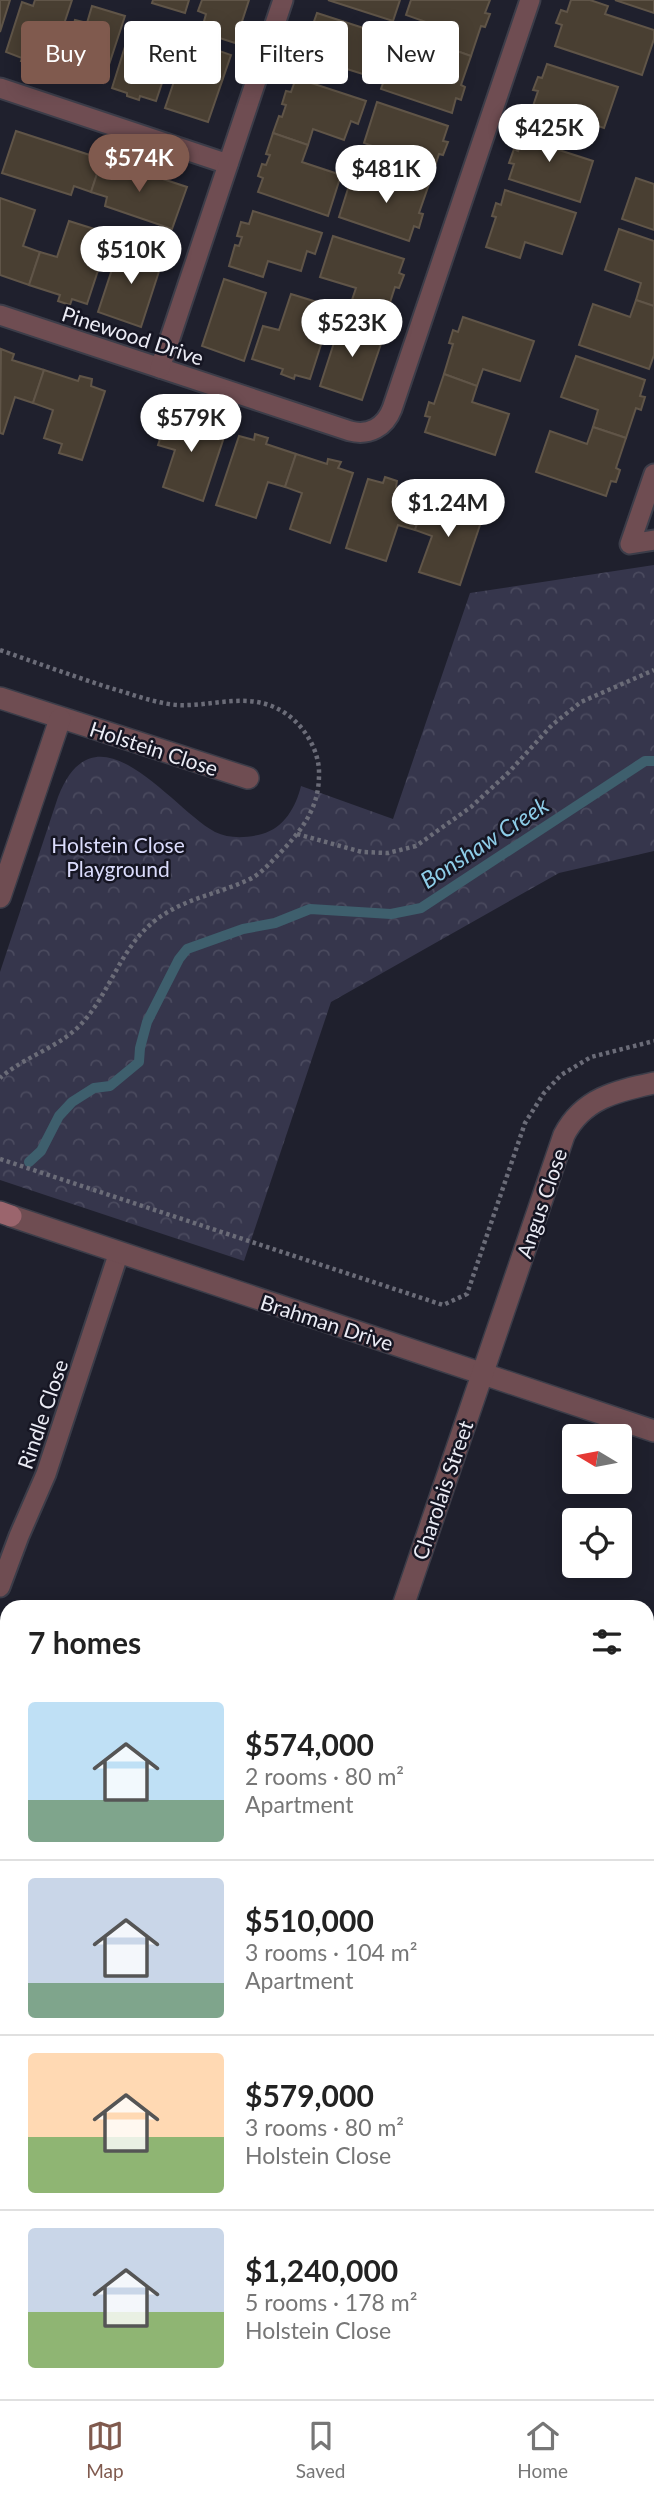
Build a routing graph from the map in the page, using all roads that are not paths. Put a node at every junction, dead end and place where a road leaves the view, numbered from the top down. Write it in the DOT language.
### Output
graph roads {
  1 [pos="283,0"];
  2 [pos="530,0"];
  3 [pos="0,88"];
  4 [pos="228,164"];
  5 [pos="0,315"];
  6 [pos="160,368"];
  7 [pos="654,474"];
  8 [pos="654,540"];
  9 [pos="0,698"];
  10 [pos="60,719"];
  11 [pos="248,778"];
  12 [pos="0,897"];
  13 [pos="654,1083"];
  14 [pos="6,1214"];
  15 [pos="119,1252"];
  16 [pos="482,1374"];
  17 [pos="654,1431"];
  18 [pos="0,1587"];
  19 [pos="404,1600"];
  1 -- 4 [label="lane"];
  2 -- 6 [label="lane, Pinewood Drive"];
  3 -- 4 [label="lane"];
  4 -- 6 [label="lane"];
  5 -- 6 [label="lane, Pinewood Drive"];
  7 -- 8 [label="lane"];
  9 -- 10 [label="street, Holstein Close"];
  10 -- 11 [label="street, Holstein Close"];
  10 -- 12 [label="street"];
  13 -- 16 [label="street, Angus Close"];
  14 -- 15 [label="street, Brahman Drive"];
  15 -- 16 [label="street, Brahman Drive"];
  15 -- 18 [label="lane, Rindle Close"];
  16 -- 17 [label="street, Brahman Drive"];
  16 -- 19 [label="street, Charolais Street"];
}
